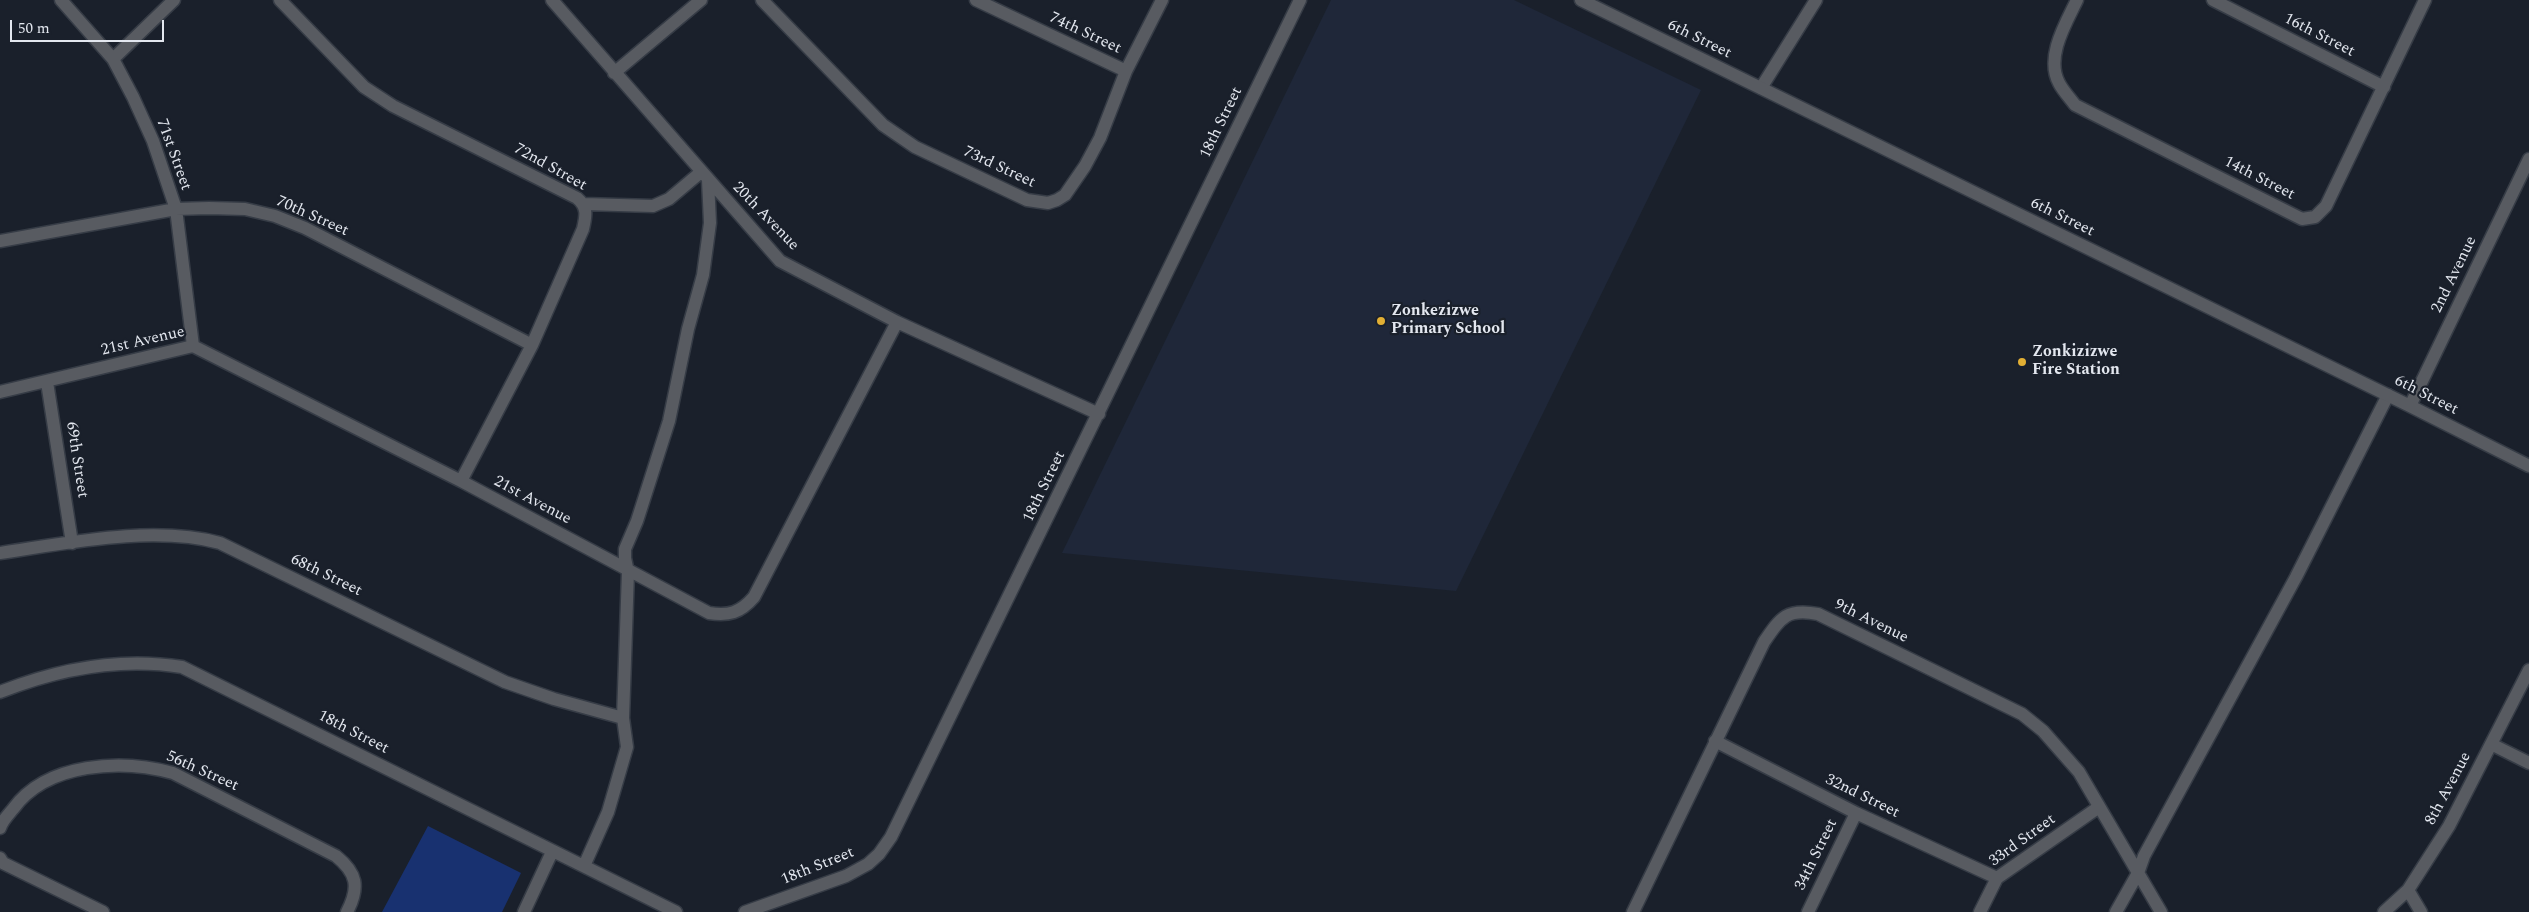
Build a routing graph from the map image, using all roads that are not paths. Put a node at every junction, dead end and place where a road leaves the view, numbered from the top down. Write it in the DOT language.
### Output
graph roads {
  1 [pos="61,0"];
  2 [pos="174,0"];
  3 [pos="280,0"];
  4 [pos="552,0"];
  5 [pos="701,0"];
  6 [pos="762,0"];
  7 [pos="976,0"];
  8 [pos="1162,0"];
  9 [pos="1300,0"];
  10 [pos="1580,0"];
  11 [pos="1816,0"];
  12 [pos="2077,0"];
  13 [pos="2213,0"];
  14 [pos="2425,0"];
  15 [pos="112,59"];
  16 [pos="1126,71"];
  17 [pos="614,73"];
  18 [pos="2384,87"];
  19 [pos="1761,88"];
  20 [pos="2529,159"];
  21 [pos="705,176"];
  22 [pos="584,204"];
  23 [pos="176,209"];
  24 [pos="0,241"];
  25 [pos="896,322"];
  26 [pos="532,345"];
  27 [pos="193,346"];
  28 [pos="47,382"];
  29 [pos="0,392"];
  30 [pos="2388,395"];
  31 [pos="2410,406"];
  32 [pos="1099,414"];
  33 [pos="2529,466"];
  34 [pos="460,481"];
  35 [pos="72,543"];
  36 [pos="0,553"];
  37 [pos="628,572"];
  38 [pos="2529,670"];
  39 [pos="0,692"];
  40 [pos="623,718"];
  41 [pos="1715,741"];
  42 [pos="2491,744"];
  43 [pos="2529,762"];
  44 [pos="2099,807"];
  45 [pos="1856,813"];
  46 [pos="0,828"];
  47 [pos="552,852"];
  48 [pos="0,858"];
  49 [pos="584,866"];
  50 [pos="2138,873"];
  51 [pos="1997,878"];
  52 [pos="2408,890"];
  53 [pos="103,912"];
  54 [pos="347,912"];
  55 [pos="524,912"];
  56 [pos="676,912"];
  57 [pos="745,912"];
  58 [pos="1633,912"];
  59 [pos="1808,912"];
  60 [pos="1980,912"];
  61 [pos="2116,912"];
  62 [pos="2161,912"];
  63 [pos="2384,912"];
  64 [pos="2421,912"];
  1 -- 15 [label="street, 71st Street"];
  2 -- 15 [label="street"];
  3 -- 22 [label="street, 72nd Street"];
  4 -- 17 [label="street, 20th Avenue"];
  5 -- 17 [label="street"];
  6 -- 16 [label="street, 73rd Street"];
  7 -- 16 [label="street, 74th Street"];
  8 -- 16 [label="street, 73rd Street"];
  9 -- 32 [label="street, 18th Street"];
  10 -- 19 [label="street, 6th Street"];
  11 -- 19 [label="street"];
  12 -- 18 [label="street, 14th Street"];
  13 -- 18 [label="street, 16th Street"];
  14 -- 18 [label="street, 14th Street"];
  15 -- 23 [label="street, 71st Street"];
  17 -- 21 [label="street, 20th Avenue"];
  19 -- 30 [label="street, 6th Street"];
  20 -- 31 [label="street, 2nd Avenue"];
  21 -- 22 [label="street"];
  21 -- 25 [label="street, 20th Avenue"];
  21 -- 37 [label="street"];
  22 -- 26 [label="street, 72nd Street"];
  23 -- 24 [label="street, 70th Street"];
  23 -- 26 [label="street, 70th Street"];
  23 -- 27 [label="street, 71st Street"];
  25 -- 32 [label="street, 20th Avenue"];
  25 -- 37 [label="street, 21st Avenue"];
  26 -- 34 [label="street, 72nd Street"];
  27 -- 28 [label="street, 21st Avenue"];
  27 -- 34 [label="street, 21st Avenue"];
  28 -- 29 [label="street, 21st Avenue"];
  28 -- 35 [label="street, 69th Street"];
  30 -- 31 [label="street, 6th Street"];
  30 -- 50 [label="street"];
  31 -- 33 [label="street, 6th Street"];
  32 -- 57 [label="street, 18th Street"];
  34 -- 37 [label="street, 21st Avenue"];
  35 -- 36 [label="street, 68th Street"];
  35 -- 40 [label="street, 68th Street"];
  37 -- 40 [label="street"];
  38 -- 42 [label="street, 8th Avenue"];
  39 -- 47 [label="street, 18th Street"];
  40 -- 49 [label="street"];
  41 -- 44 [label="street, 9th Avenue"];
  41 -- 45 [label="street, 32nd Street"];
  41 -- 58 [label="street, 9th Avenue"];
  42 -- 43 [label="street"];
  42 -- 52 [label="street, 8th Avenue"];
  44 -- 50 [label="street, 9th Avenue"];
  44 -- 51 [label="street, 33rd Street"];
  45 -- 51 [label="street, 32nd Street"];
  45 -- 59 [label="street, 34th Street"];
  46 -- 54 [label="street, 56th Street"];
  47 -- 49 [label="street, 18th Street"];
  47 -- 55 [label="street"];
  48 -- 53 [label="street"];
  49 -- 56 [label="street, 18th Street"];
  50 -- 61 [label="street"];
  50 -- 62 [label="street, 9th Avenue"];
  51 -- 60 [label="street, 33rd Street"];
  52 -- 63 [label="street, 8th Avenue"];
  52 -- 64 [label="street"];
}
